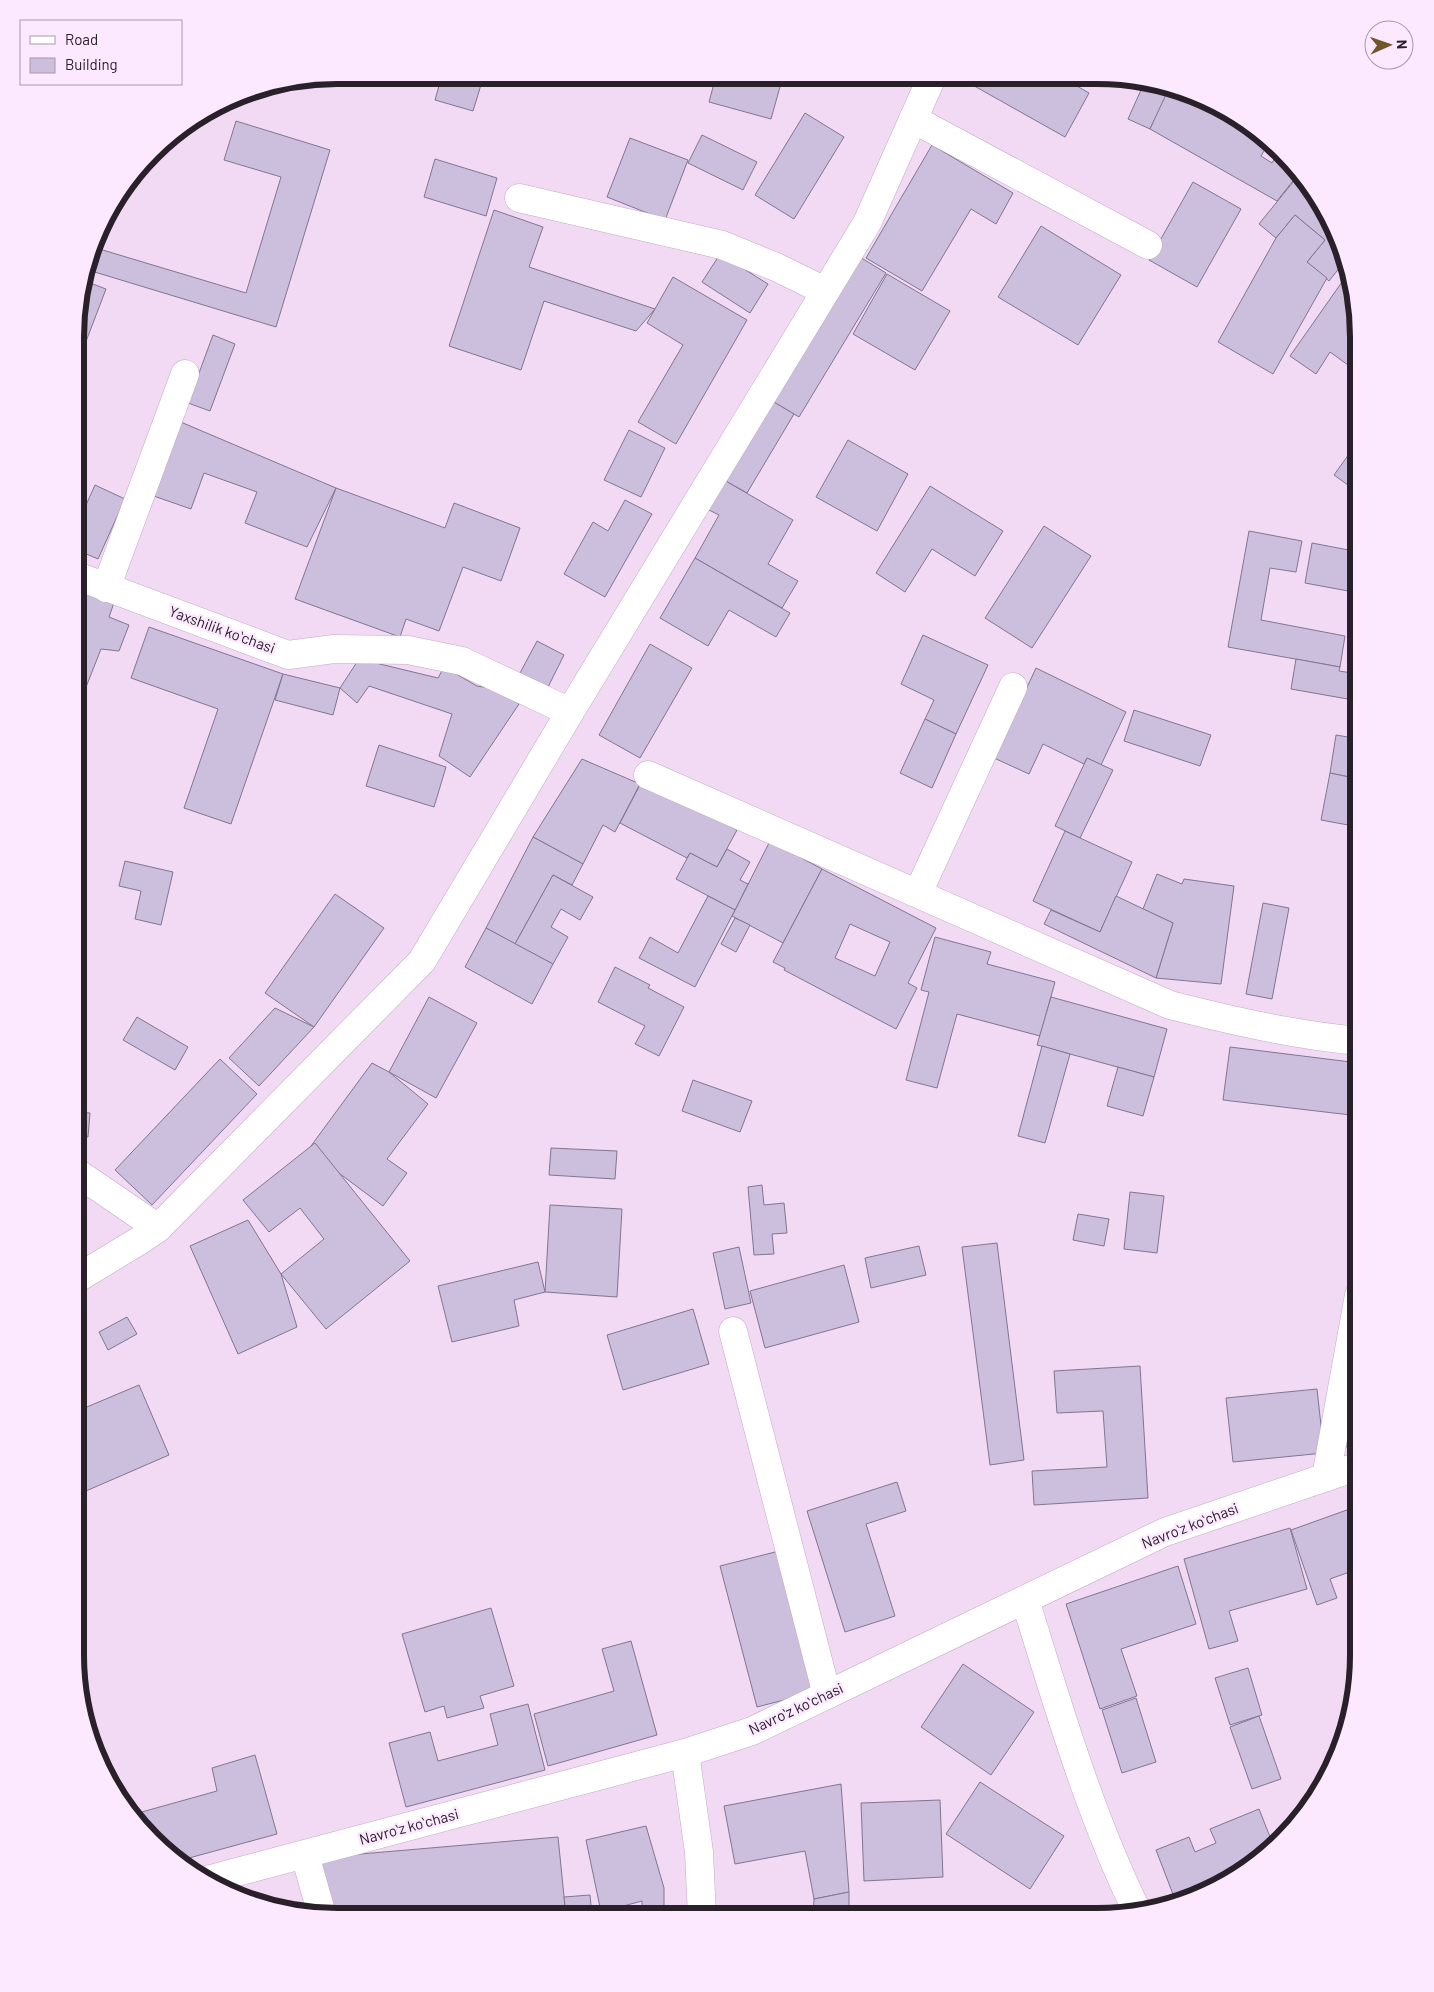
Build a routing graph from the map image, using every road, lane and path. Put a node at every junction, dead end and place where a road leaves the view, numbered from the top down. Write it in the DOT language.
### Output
graph roads {
  1 [pos="929,84"];
  2 [pos="913,119"];
  3 [pos="519,198"];
  4 [pos="1148,245"];
  5 [pos="825,291"];
  6 [pos="185,374"];
  7 [pos="84,579"];
  8 [pos="106,588"];
  9 [pos="1013,687"];
  10 [pos="570,712"];
  11 [pos="648,775"];
  12 [pos="918,893"];
  13 [pos="1350,1040"];
  14 [pos="84,1177"];
  15 [pos="158,1228"];
  16 [pos="84,1274"];
  17 [pos="733,1331"];
  18 [pos="1350,1345"];
  19 [pos="1350,1469"];
  20 [pos="1326,1477"];
  21 [pos="1025,1600"];
  22 [pos="827,1695"];
  23 [pos="685,1753"];
  24 [pos="305,1855"];
  25 [pos="217,1878"];
  26 [pos="1134,1905"];
  27 [pos="320,1908"];
  28 [pos="702,1908"];
  1 -- 2 [label="street"];
  2 -- 4 [label="street"];
  2 -- 5 [label="street"];
  3 -- 5 [label="street"];
  5 -- 10 [label="street"];
  6 -- 8 [label="street"];
  7 -- 8 [label="street, Yaxshilik koʻchasi"];
  8 -- 10 [label="street, Yaxshilik koʻchasi"];
  9 -- 12 [label="street"];
  10 -- 15 [label="street"];
  11 -- 12 [label="street"];
  12 -- 13 [label="street"];
  14 -- 15 [label="street"];
  15 -- 16 [label="street"];
  17 -- 22 [label="street"];
  18 -- 20 [label="street"];
  19 -- 20 [label="street, Navroʻz koʻchasi"];
  20 -- 21 [label="street, Navroʻz koʻchasi"];
  21 -- 22 [label="street, Navroʻz koʻchasi"];
  21 -- 26 [label="street"];
  22 -- 23 [label="street, Navroʻz koʻchasi"];
  23 -- 24 [label="street, Navroʻz koʻchasi"];
  23 -- 28 [label="street"];
  24 -- 25 [label="street, Navroʻz koʻchasi"];
  24 -- 27 [label="street"];
}
